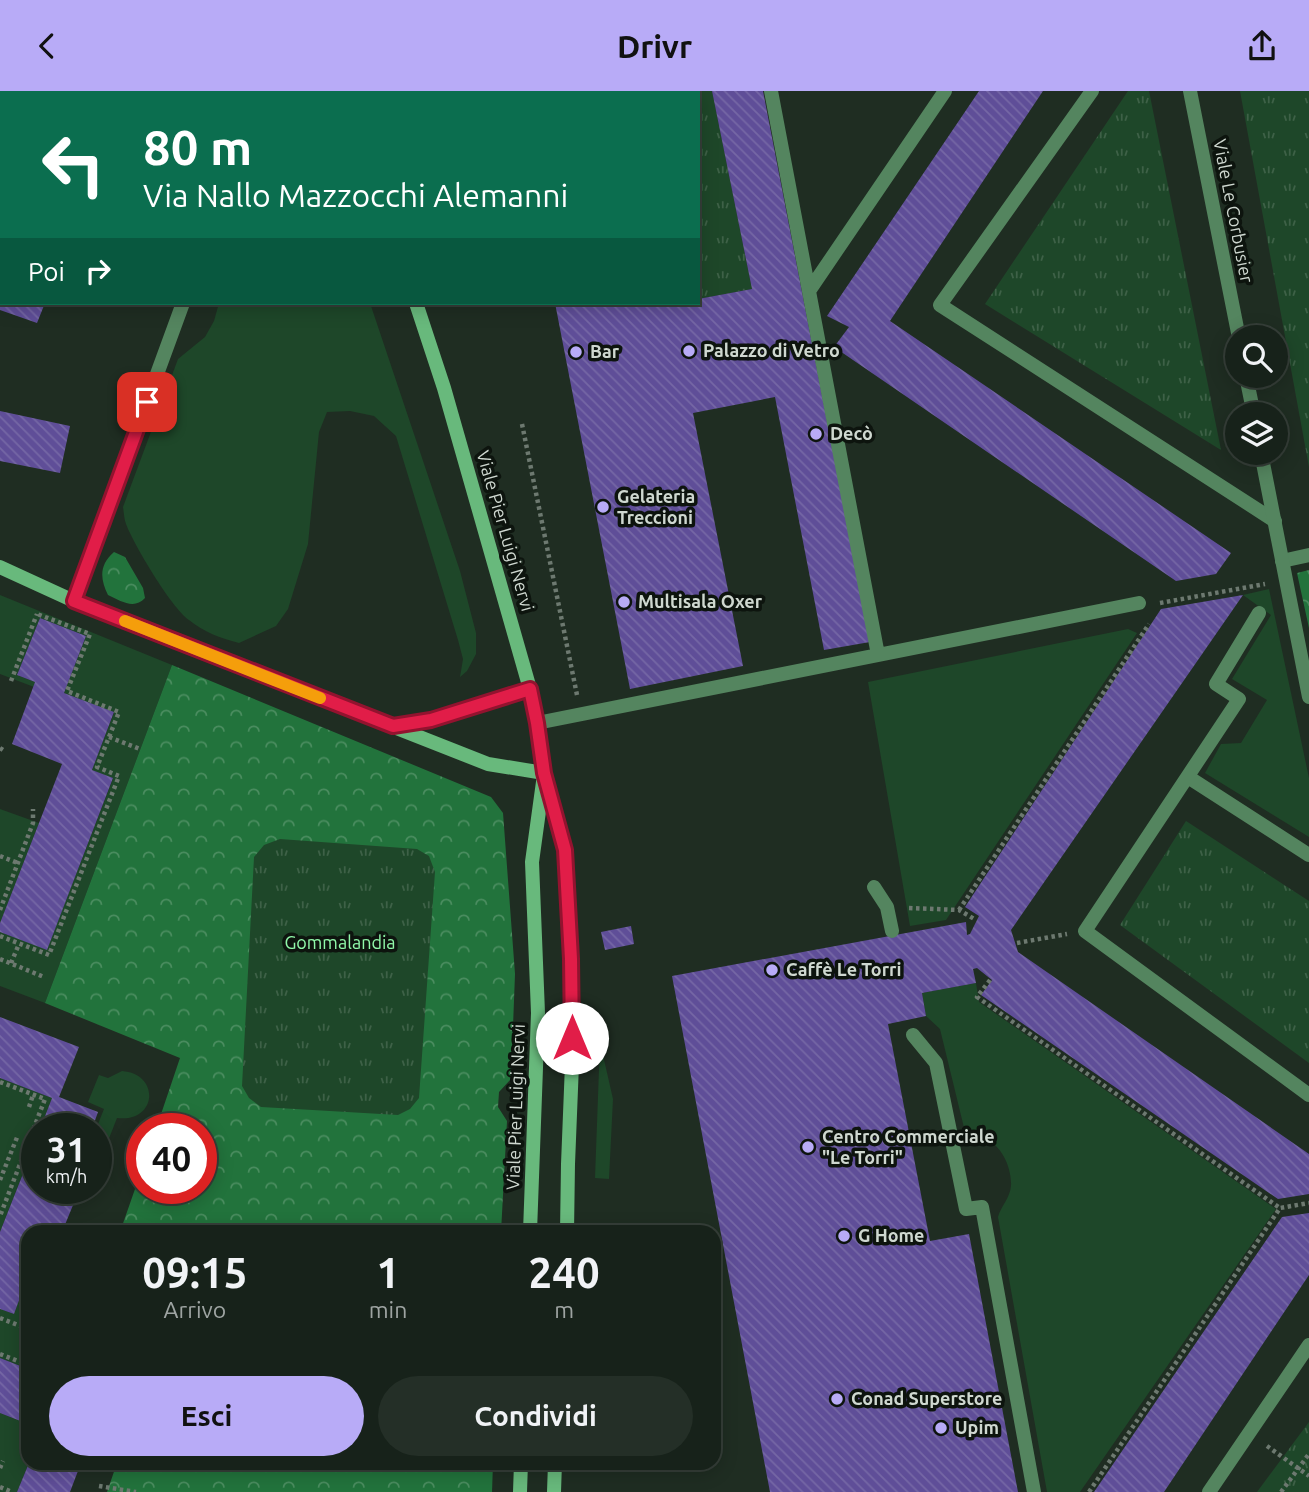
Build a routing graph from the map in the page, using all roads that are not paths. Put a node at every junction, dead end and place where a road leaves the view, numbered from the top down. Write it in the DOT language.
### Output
graph roads {
  1 [pos="771,91"];
  2 [pos="945,91"];
  3 [pos="1092,91"];
  4 [pos="1190,91"];
  5 [pos="809,291"];
  6 [pos="182,305"];
  7 [pos="417,305"];
  8 [pos="1235,325"];
  9 [pos="1263,465"];
  10 [pos="1275,521"];
  11 [pos="1309,555"];
  12 [pos="1282,561"];
  13 [pos="0,567"];
  14 [pos="74,601"];
  15 [pos="1139,603"];
  16 [pos="1259,613"];
  17 [pos="878,655"];
  18 [pos="530,689"];
  19 [pos="1309,697"];
  20 [pos="537,723"];
  21 [pos="393,726"];
  22 [pos="544,773"];
  23 [pos="1188,777"];
  24 [pos="1309,855"];
  25 [pos="874,887"];
  26 [pos="892,931"];
  27 [pos="913,1035"];
  28 [pos="1309,1095"];
  29 [pos="530,1225"];
  30 [pos="566,1225"];
  31 [pos="1309,1345"];
  32 [pos="521,1470"];
  33 [pos="555,1470"];
  34 [pos="520,1492"];
  35 [pos="554,1492"];
  36 [pos="1034,1492"];
  37 [pos="1209,1492"];
  1 -- 5 [label="street"];
  2 -- 5 [label="street"];
  3 -- 10 [label="street"];
  4 -- 8 [label="street, Viale Le Corbusier"];
  5 -- 17 [label="street"];
  6 -- 14 [label="street"];
  7 -- 18 [label="street, Viale Pier Luigi Nervi"];
  9 -- 10 [label="street"];
  10 -- 12 [label="street"];
  11 -- 12 [label="street"];
  12 -- 19 [label="street"];
  13 -- 14 [label="street"];
  14 -- 21 [label="street"];
  15 -- 17 [label="street"];
  16 -- 23 [label="street"];
  17 -- 20 [label="street"];
  18 -- 20 [label="street, Viale Pier Luigi Nervi"];
  18 -- 21 [label="street"];
  20 -- 22 [label="street, Viale Pier Luigi Nervi"];
  21 -- 22 [label="street"];
  22 -- 29 [label="street, Viale Pier Luigi Nervi"];
  22 -- 30 [label="street, Viale Pier Luigi Nervi"];
  23 -- 24 [label="street"];
  23 -- 28 [label="street"];
  25 -- 26 [label="street"];
  27 -- 36 [label="street"];
  31 -- 37 [label="street"];
  32 -- 34 [label="street"];
  33 -- 35 [label="street"];
}
